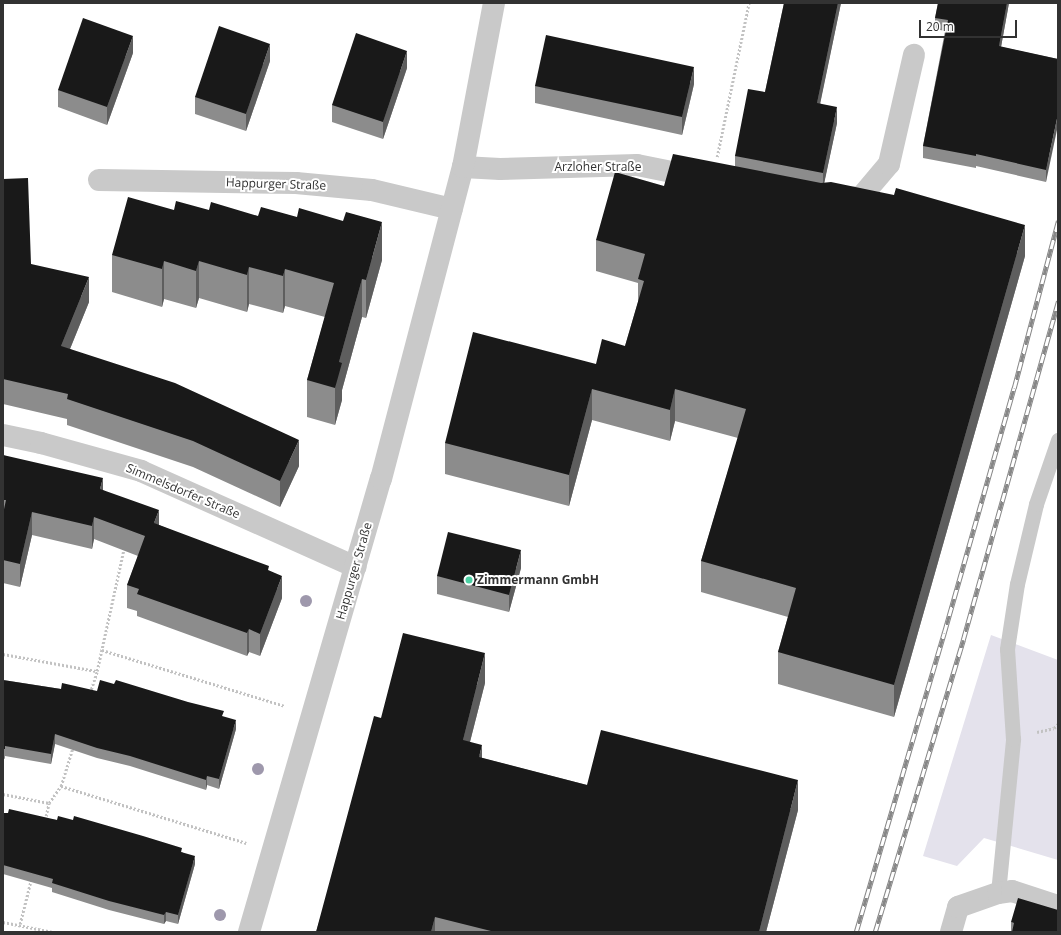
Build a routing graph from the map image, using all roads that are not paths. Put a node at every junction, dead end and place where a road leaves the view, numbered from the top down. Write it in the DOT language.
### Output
graph roads {
  1 [pos="494,3"];
  2 [pos="914,55"];
  3 [pos="463,167"];
  4 [pos="99,180"];
  5 [pos="717,181"];
  6 [pos="822,202"];
  7 [pos="452,209"];
  8 [pos="3,435"];
  9 [pos="1058,440"];
  10 [pos="356,567"];
  11 [pos="998,893"];
  12 [pos="1058,906"];
  13 [pos="249,932"];
  14 [pos="951,932"];
  1 -- 3 [label="street, Happurger Straße"];
  2 -- 6 [label="street"];
  3 -- 5 [label="street, Arzloher Straße"];
  3 -- 7 [label="street, Happurger Straße"];
  4 -- 7 [label="street, Happurger Straße"];
  7 -- 10 [label="street, Happurger Straße"];
  8 -- 10 [label="street, Simmelsdorfer Straße"];
  9 -- 11 [label="lane"];
  10 -- 13 [label="street, Happurger Straße"];
  11 -- 12 [label="street"];
  11 -- 14 [label="street"];
}
